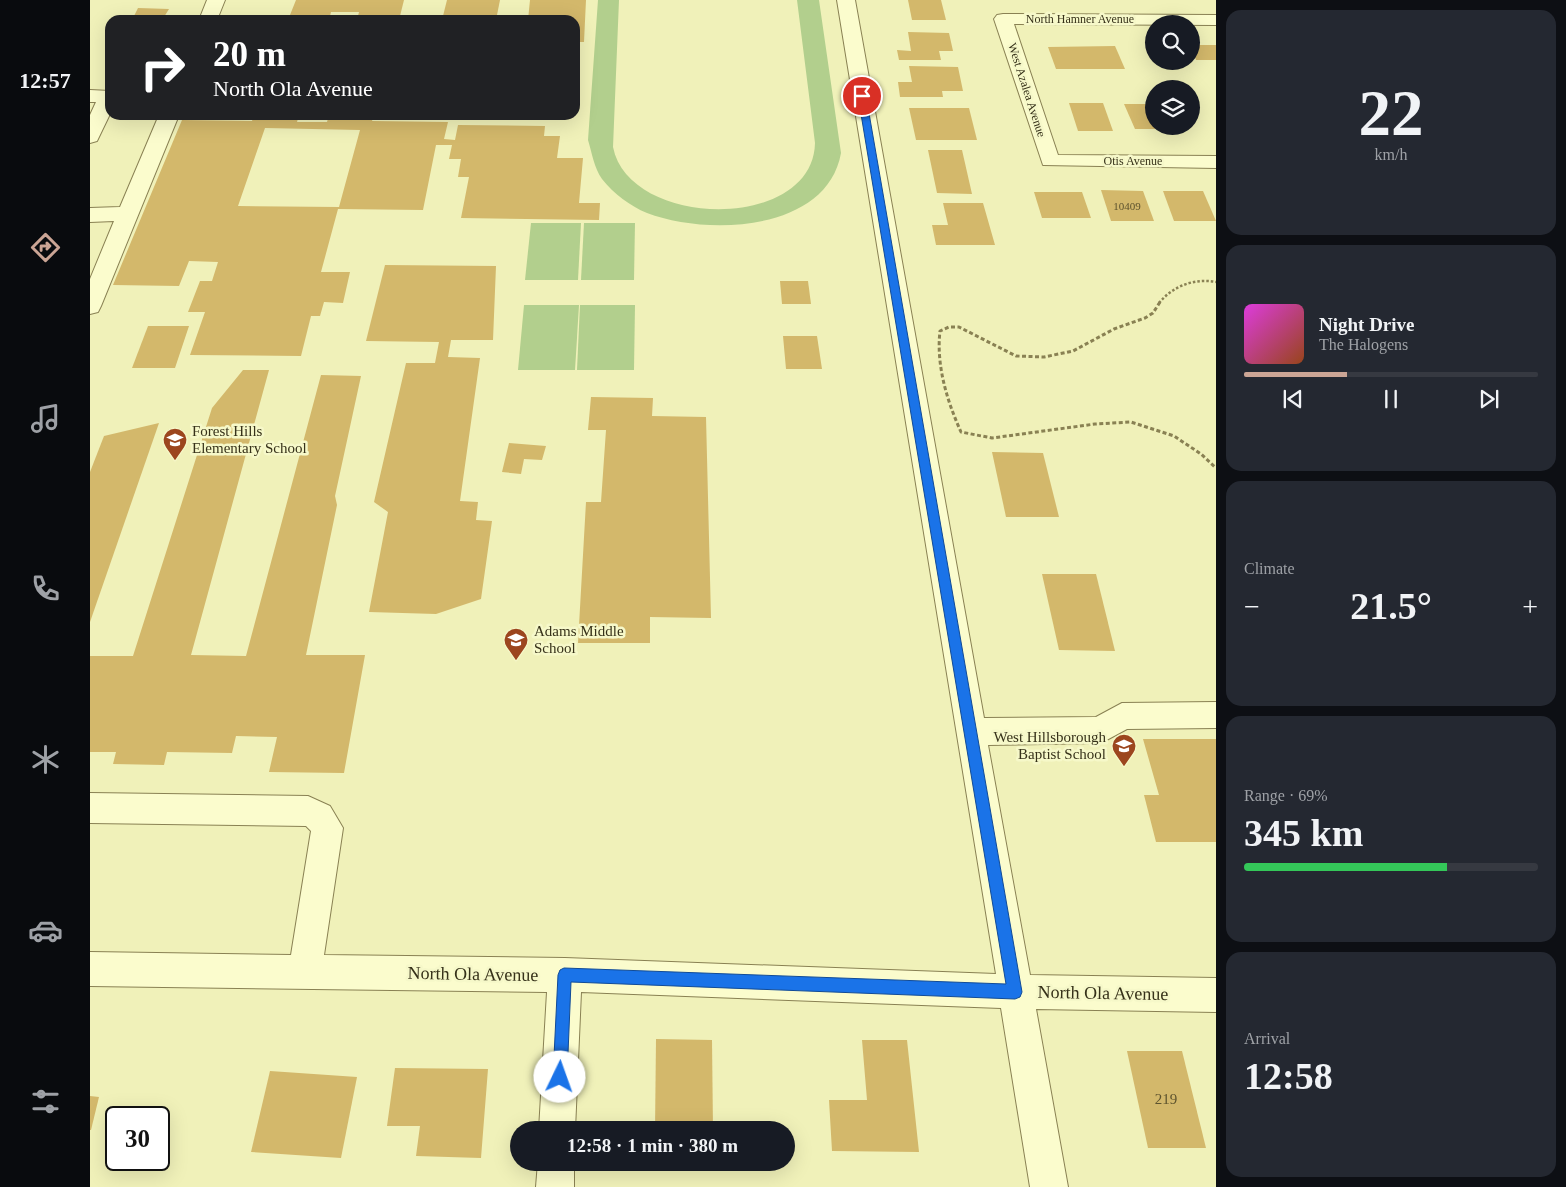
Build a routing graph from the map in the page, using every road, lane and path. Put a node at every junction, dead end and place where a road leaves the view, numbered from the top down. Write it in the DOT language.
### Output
graph roads {
  1 [pos="216,0"];
  2 [pos="846,0"];
  3 [pos="210,15"];
  4 [pos="1003,19"];
  5 [pos="1216,20"];
  6 [pos="90,96"];
  7 [pos="105,96"];
  8 [pos="105,103"];
  9 [pos="167,120"];
  10 [pos="90,137"];
  11 [pos="1050,161"];
  12 [pos="1216,162"];
  13 [pos="90,214"];
  14 [pos="128,214"];
  15 [pos="1216,282"];
  16 [pos="90,306"];
  17 [pos="1216,468"];
  18 [pos="1216,715"];
  19 [pos="970,732"];
  20 [pos="90,808"];
  21 [pos="90,969"];
  22 [pos="305,972"];
  23 [pos="564,975"];
  24 [pos="1015,992"];
  25 [pos="1216,995"];
  26 [pos="557,1121"];
  27 [pos="556,1171"];
  28 [pos="555,1187"];
  29 [pos="1049,1187"];
  1 -- 3 [label="street"];
  2 -- 19 [label="street"];
  4 -- 5 [label="street, North Hamner Avenue"];
  4 -- 11 [label="street, West Azalea Avenue"];
  6 -- 7 [label="street"];
  8 -- 10 [label="street"];
  9 -- 14 [label="street"];
  11 -- 12 [label="street, Otis Avenue"];
  13 -- 14 [label="street"];
  14 -- 16 [label="street"];
  15 -- 17 [label="path"];
  18 -- 19 [label="street"];
  19 -- 24 [label="street"];
  20 -- 22 [label="street"];
  21 -- 22 [label="street, North Ola Avenue"];
  22 -- 23 [label="street, North Ola Avenue"];
  23 -- 24 [label="street, North Ola Avenue"];
  23 -- 26 [label="street"];
  24 -- 25 [label="street, North Ola Avenue"];
  24 -- 29 [label="street"];
  27 -- 28 [label="street"];
}
